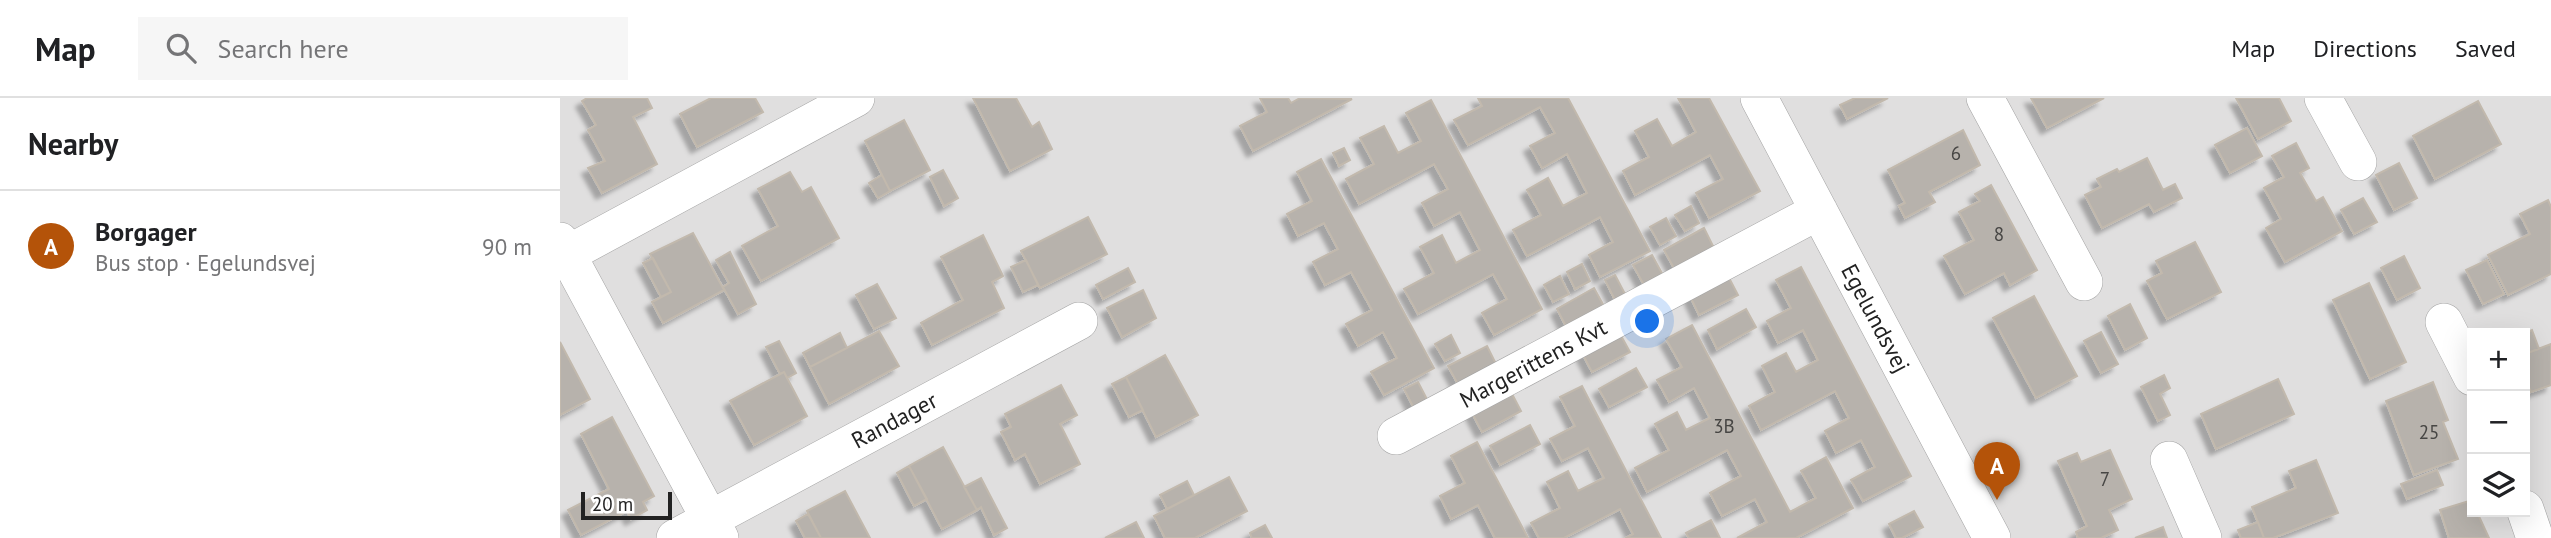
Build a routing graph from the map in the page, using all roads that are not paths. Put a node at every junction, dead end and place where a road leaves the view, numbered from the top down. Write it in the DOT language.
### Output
graph roads {
  1 [pos="856,98"];
  2 [pos="1759,98"];
  3 [pos="1985,98"];
  4 [pos="2323,98"];
  5 [pos="2358,162"];
  6 [pos="1819,211"];
  7 [pos="562,251"];
  8 [pos="2084,282"];
  9 [pos="1079,320"];
  10 [pos="2444,322"];
  11 [pos="2467,367"];
  12 [pos="1396,436"];
  13 [pos="2169,460"];
  14 [pos="2528,517"];
  15 [pos="715,529"];
  16 [pos="675,538"];
  17 [pos="1992,538"];
  18 [pos="2203,538"];
  19 [pos="2535,538"];
  1 -- 7 [label="street"];
  2 -- 6 [label="street, Egelundsvej"];
  3 -- 8 [label="street"];
  4 -- 5 [label="street"];
  6 -- 12 [label="street, Margerittens Kvt"];
  6 -- 17 [label="street, Egelundsvej"];
  7 -- 15 [label="street"];
  9 -- 15 [label="street, Randager"];
  10 -- 11 [label="street"];
  13 -- 18 [label="street"];
  14 -- 19 [label="street"];
  15 -- 16 [label="street, Randager"];
}
